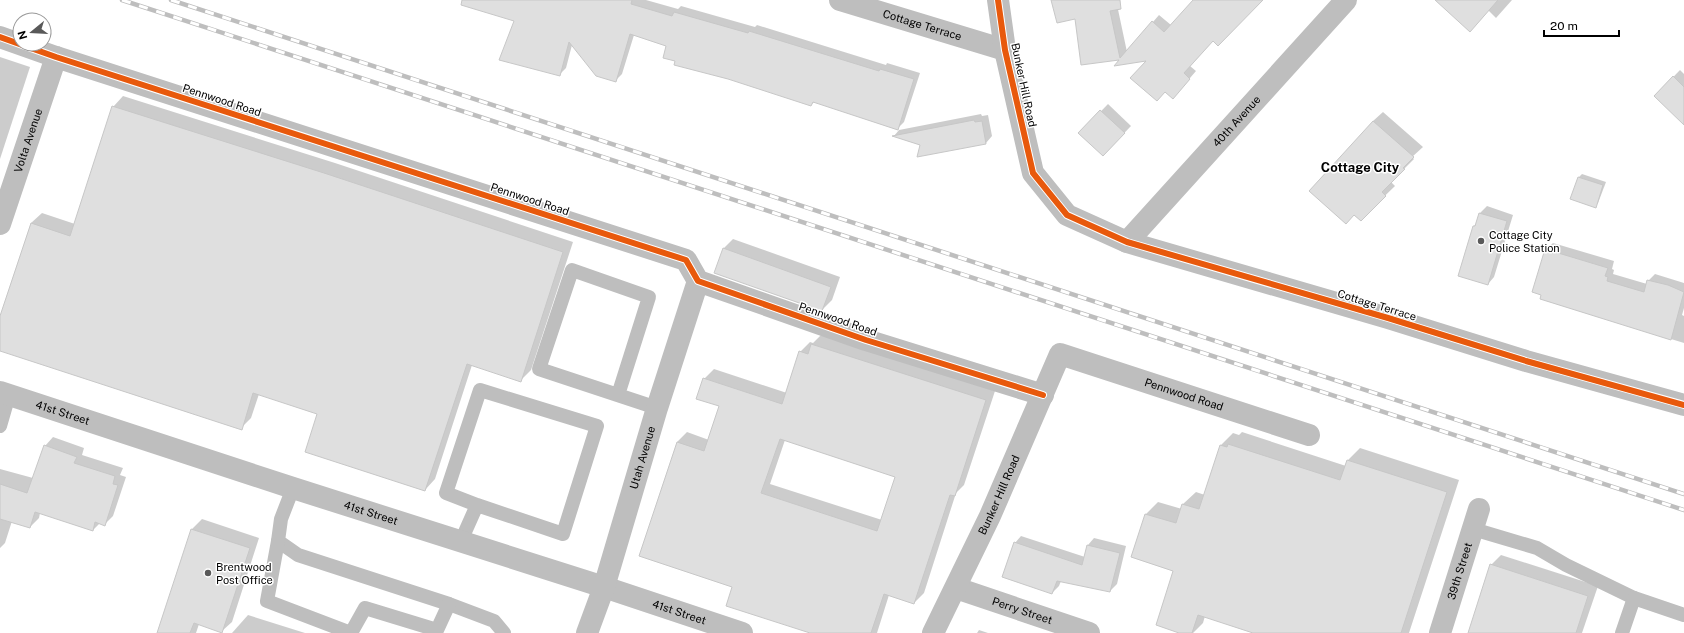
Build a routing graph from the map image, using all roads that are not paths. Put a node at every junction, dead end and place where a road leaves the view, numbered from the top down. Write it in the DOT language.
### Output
graph roads {
  1 [pos="840,0"];
  2 [pos="998,0"];
  3 [pos="1346,0"];
  4 [pos="0,37"];
  5 [pos="1006,50"];
  6 [pos="56,57"];
  7 [pos="1067,215"];
  8 [pos="0,224"];
  9 [pos="1127,242"];
  10 [pos="698,281"];
  11 [pos="1060,354"];
  12 [pos="5,394"];
  13 [pos="618,395"];
  14 [pos="1043,395"];
  15 [pos="1684,405"];
  16 [pos="657,408"];
  17 [pos="0,426"];
  18 [pos="1308,435"];
  19 [pos="293,488"];
  20 [pos="477,506"];
  21 [pos="1476,519"];
  22 [pos="278,541"];
  23 [pos="461,541"];
  24 [pos="604,587"];
  25 [pos="956,588"];
  26 [pos="1634,598"];
  27 [pos="449,604"];
  28 [pos="1684,615"];
  29 [pos="504,633"];
  30 [pos="587,633"];
  31 [pos="742,633"];
  32 [pos="933,633"];
  33 [pos="1088,633"];
  34 [pos="1440,633"];
  35 [pos="1622,633"];
  1 -- 5 [label="street, Cottage Terrace"];
  2 -- 5 [label="street, Bunker Hill Road"];
  3 -- 9 [label="street, 40th Avenue"];
  4 -- 6 [label="street, Pennwood Road"];
  5 -- 7 [label="street, Bunker Hill Road"];
  6 -- 8 [label="street, Volta Avenue"];
  6 -- 10 [label="street, Pennwood Road"];
  7 -- 9 [label="street, Cottage Terrace"];
  9 -- 15 [label="street, Cottage Terrace"];
  10 -- 14 [label="street, Pennwood Road"];
  10 -- 16 [label="street, Utah Avenue"];
  11 -- 14 [label="street, Bunker Hill Road"];
  11 -- 18 [label="street, Pennwood Road"];
  12 -- 17 [label="lane"];
  12 -- 19 [label="street, 41st Street"];
  13 -- 13 [label="lane"];
  13 -- 16 [label="lane"];
  14 -- 25 [label="street, Bunker Hill Road"];
  16 -- 24 [label="street, Utah Avenue"];
  19 -- 22 [label="lane"];
  19 -- 23 [label="street, 41st Street"];
  20 -- 20 [label="lane"];
  20 -- 23 [label="lane"];
  21 -- 26 [label="lane"];
  21 -- 34 [label="street, 39th Street"];
  22 -- 27 [label="lane"];
  22 -- 27 [label="lane"];
  23 -- 24 [label="street, 41st Street"];
  24 -- 30 [label="street, Utah Avenue"];
  24 -- 31 [label="street, 41st Street"];
  25 -- 32 [label="street, Bunker Hill Road"];
  25 -- 33 [label="street, Perry Street"];
  26 -- 28 [label="lane"];
  26 -- 35 [label="lane"];
  27 -- 29 [label="lane"];
}
